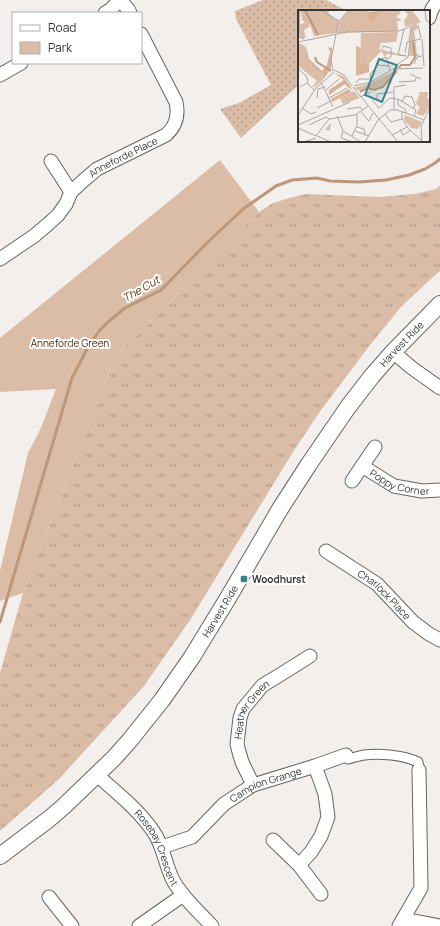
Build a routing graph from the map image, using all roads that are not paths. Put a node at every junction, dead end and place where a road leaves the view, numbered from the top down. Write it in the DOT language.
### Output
graph roads {
  1 [pos="120,0"];
  2 [pos="438,0"];
  3 [pos="107,12"];
  4 [pos="130,12"];
  5 [pos="430,15"];
  6 [pos="142,36"];
  7 [pos="19,64"];
  8 [pos="0,75"];
  9 [pos="50,161"];
  10 [pos="71,192"];
  11 [pos="0,259"];
  12 [pos="440,304"];
  13 [pos="393,352"];
  14 [pos="440,388"];
  15 [pos="375,447"];
  16 [pos="362,466"];
  17 [pos="352,482"];
  18 [pos="440,490"];
  19 [pos="326,551"];
  20 [pos="440,640"];
  21 [pos="310,656"];
  22 [pos="346,755"];
  23 [pos="315,766"];
  24 [pos="418,770"];
  25 [pos="97,775"];
  26 [pos="253,785"];
  27 [pos="273,840"];
  28 [pos="162,847"];
  29 [pos="0,856"];
  30 [pos="299,864"];
  31 [pos="321,894"];
  32 [pos="183,895"];
  33 [pos="49,897"];
  34 [pos="401,922"];
  35 [pos="72,926"];
  36 [pos="139,926"];
  37 [pos="212,926"];
  38 [pos="440,926"];
  1 -- 3 [label="street"];
  1 -- 4 [label="street"];
  2 -- 5 [label="street"];
  6 -- 10 [label="street, Anneforde Place"];
  7 -- 8 [label="street"];
  9 -- 10 [label="street"];
  10 -- 11 [label="street, Anneforde Place"];
  12 -- 13 [label="street, Harvest Ride"];
  13 -- 14 [label="street"];
  13 -- 25 [label="street, Harvest Ride"];
  15 -- 16 [label="street, Poppy Corner"];
  16 -- 17 [label="street, Poppy Corner"];
  16 -- 18 [label="street, Poppy Corner"];
  19 -- 20 [label="street, Charlock Place"];
  21 -- 26 [label="street, Heather Green"];
  22 -- 23 [label="street, Campion Grange"];
  22 -- 24 [label="street, Campion Grange"];
  23 -- 26 [label="street, Campion Grange"];
  23 -- 30 [label="street"];
  24 -- 34 [label="street"];
  25 -- 28 [label="street, Rosebay Crescent"];
  25 -- 29 [label="street, Harvest Ride"];
  26 -- 28 [label="street, Campion Grange"];
  27 -- 30 [label="street"];
  28 -- 32 [label="street, Rosebay Crescent"];
  30 -- 31 [label="street"];
  32 -- 36 [label="street"];
  32 -- 37 [label="street, Rosebay Crescent"];
  33 -- 35 [label="street"];
  34 -- 38 [label="street"];
}
